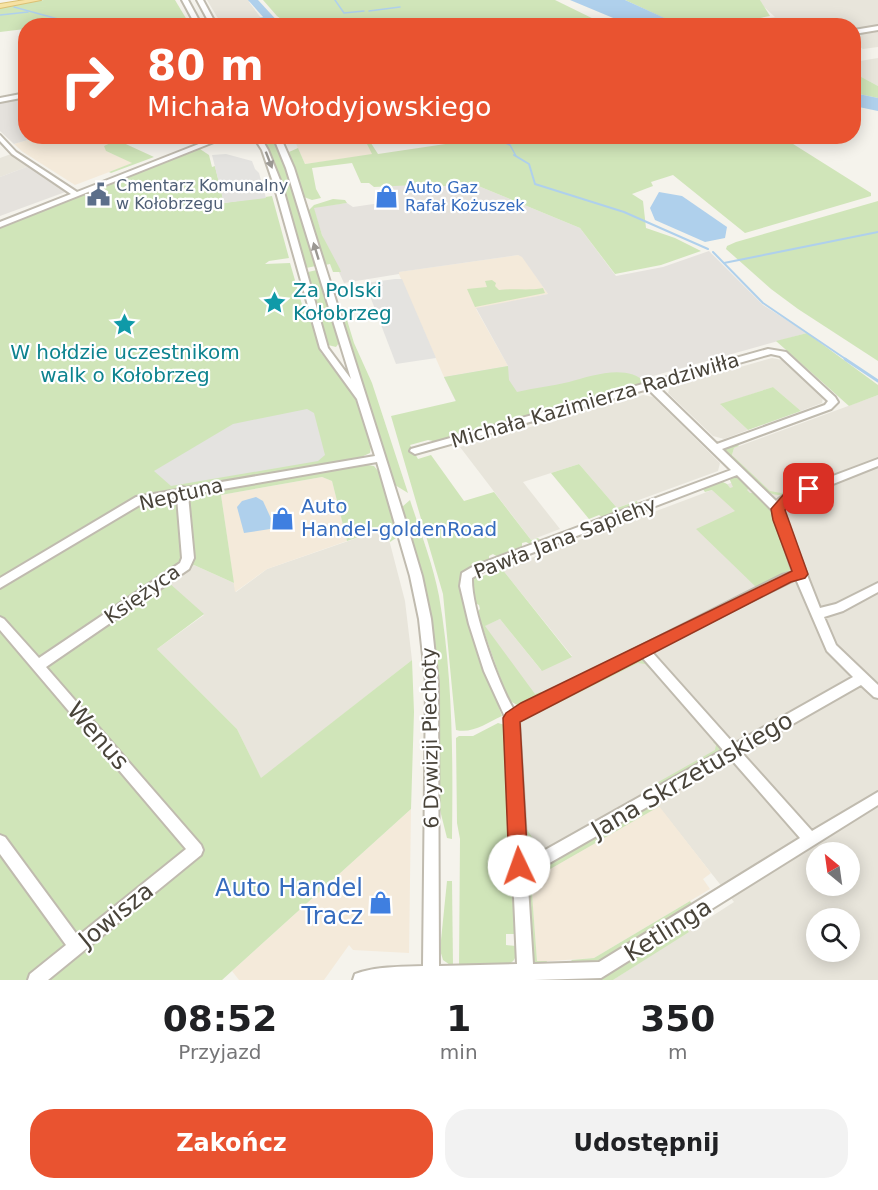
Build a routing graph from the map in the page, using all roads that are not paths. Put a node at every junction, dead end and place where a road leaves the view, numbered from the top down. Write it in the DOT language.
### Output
graph roads {
  1 [pos="18,0"];
  2 [pos="38,0"];
  3 [pos="185,0"];
  4 [pos="200,0"];
  5 [pos="0,5"];
  6 [pos="195,18"];
  7 [pos="210,18"];
  8 [pos="878,28"];
  9 [pos="861,31"];
  10 [pos="18,97"];
  11 [pos="0,100"];
  12 [pos="0,137"];
  13 [pos="206,144"];
  14 [pos="261,144"];
  15 [pos="280,144"];
  16 [pos="78,195"];
  17 [pos="0,225"];
  18 [pos="346,347"];
  19 [pos="326,351"];
  20 [pos="650,385"];
  21 [pos="363,400"];
  22 [pos="715,448"];
  23 [pos="415,451"];
  24 [pos="381,458"];
  25 [pos="878,462"];
  26 [pos="738,471"];
  27 [pos="182,491"];
  28 [pos="778,509"];
  29 [pos="800,574"];
  30 [pos="0,584"];
  31 [pos="878,587"];
  32 [pos="817,615"];
  33 [pos="0,622"];
  34 [pos="643,650"];
  35 [pos="37,666"];
  36 [pos="862,678"];
  37 [pos="878,693"];
  38 [pos="512,718"];
  39 [pos="733,751"];
  40 [pos="878,798"];
  41 [pos="811,840"];
  42 [pos="0,842"];
  43 [pos="196,850"];
  44 [pos="519,866"];
  45 [pos="77,947"];
  46 [pos="525,977"];
  47 [pos="431,978"];
  48 [pos="36,980"];
  49 [pos="361,980"];
  1 -- 5 [label="main road"];
  2 -- 5 [label="main road"];
  3 -- 6 [label="street"];
  4 -- 7 [label="street"];
  8 -- 9 [label="street"];
  10 -- 11 [label="street"];
  12 -- 16 [label="street"];
  13 -- 16 [label="street"];
  14 -- 19 [label="street, 6 Dywizji Piechoty, one-way"];
  18 -- 15 [label="street, 6 Dywizji Piechoty, one-way"];
  16 -- 17 [label="street"];
  18 -- 19 [label="street"];
  18 -- 21 [label="street, 6 Dywizji Piechoty"];
  19 -- 21 [label="street, 6 Dywizji Piechoty"];
  20 -- 22 [label="street"];
  20 -- 22 [label="street, Michała Kazimierza Radziwiłła"];
  20 -- 23 [label="street, Michała Kazimierza Radziwiłła"];
  21 -- 24 [label="street, 6 Dywizji Piechoty"];
  22 -- 26 [label="street"];
  24 -- 27 [label="street, Neptuna"];
  24 -- 47 [label="street, 6 Dywizji Piechoty"];
  25 -- 28 [label="street"];
  26 -- 28 [label="street"];
  26 -- 38 [label="street, Pawła Jana Sapiehy"];
  27 -- 30 [label="street, Neptuna"];
  27 -- 35 [label="street, Księżyca"];
  28 -- 29 [label="street"];
  29 -- 32 [label="street"];
  29 -- 34 [label="street"];
  31 -- 32 [label="street"];
  32 -- 36 [label="street"];
  33 -- 35 [label="street, Wenus"];
  34 -- 38 [label="street"];
  34 -- 39 [label="street"];
  35 -- 43 [label="street, Wenus"];
  36 -- 37 [label="street"];
  36 -- 39 [label="street, Jana Skrzetuskiego"];
  38 -- 44 [label="street"];
  39 -- 41 [label="street"];
  39 -- 44 [label="street, Jana Skrzetuskiego"];
  40 -- 41 [label="street, Ketlinga"];
  41 -- 46 [label="street, Ketlinga"];
  42 -- 45 [label="street"];
  43 -- 45 [label="street, Jowisza"];
  44 -- 46 [label="street"];
  45 -- 48 [label="street, Jowisza"];
  46 -- 47 [label="street, Ketlinga"];
  47 -- 49 [label="street"];
}
